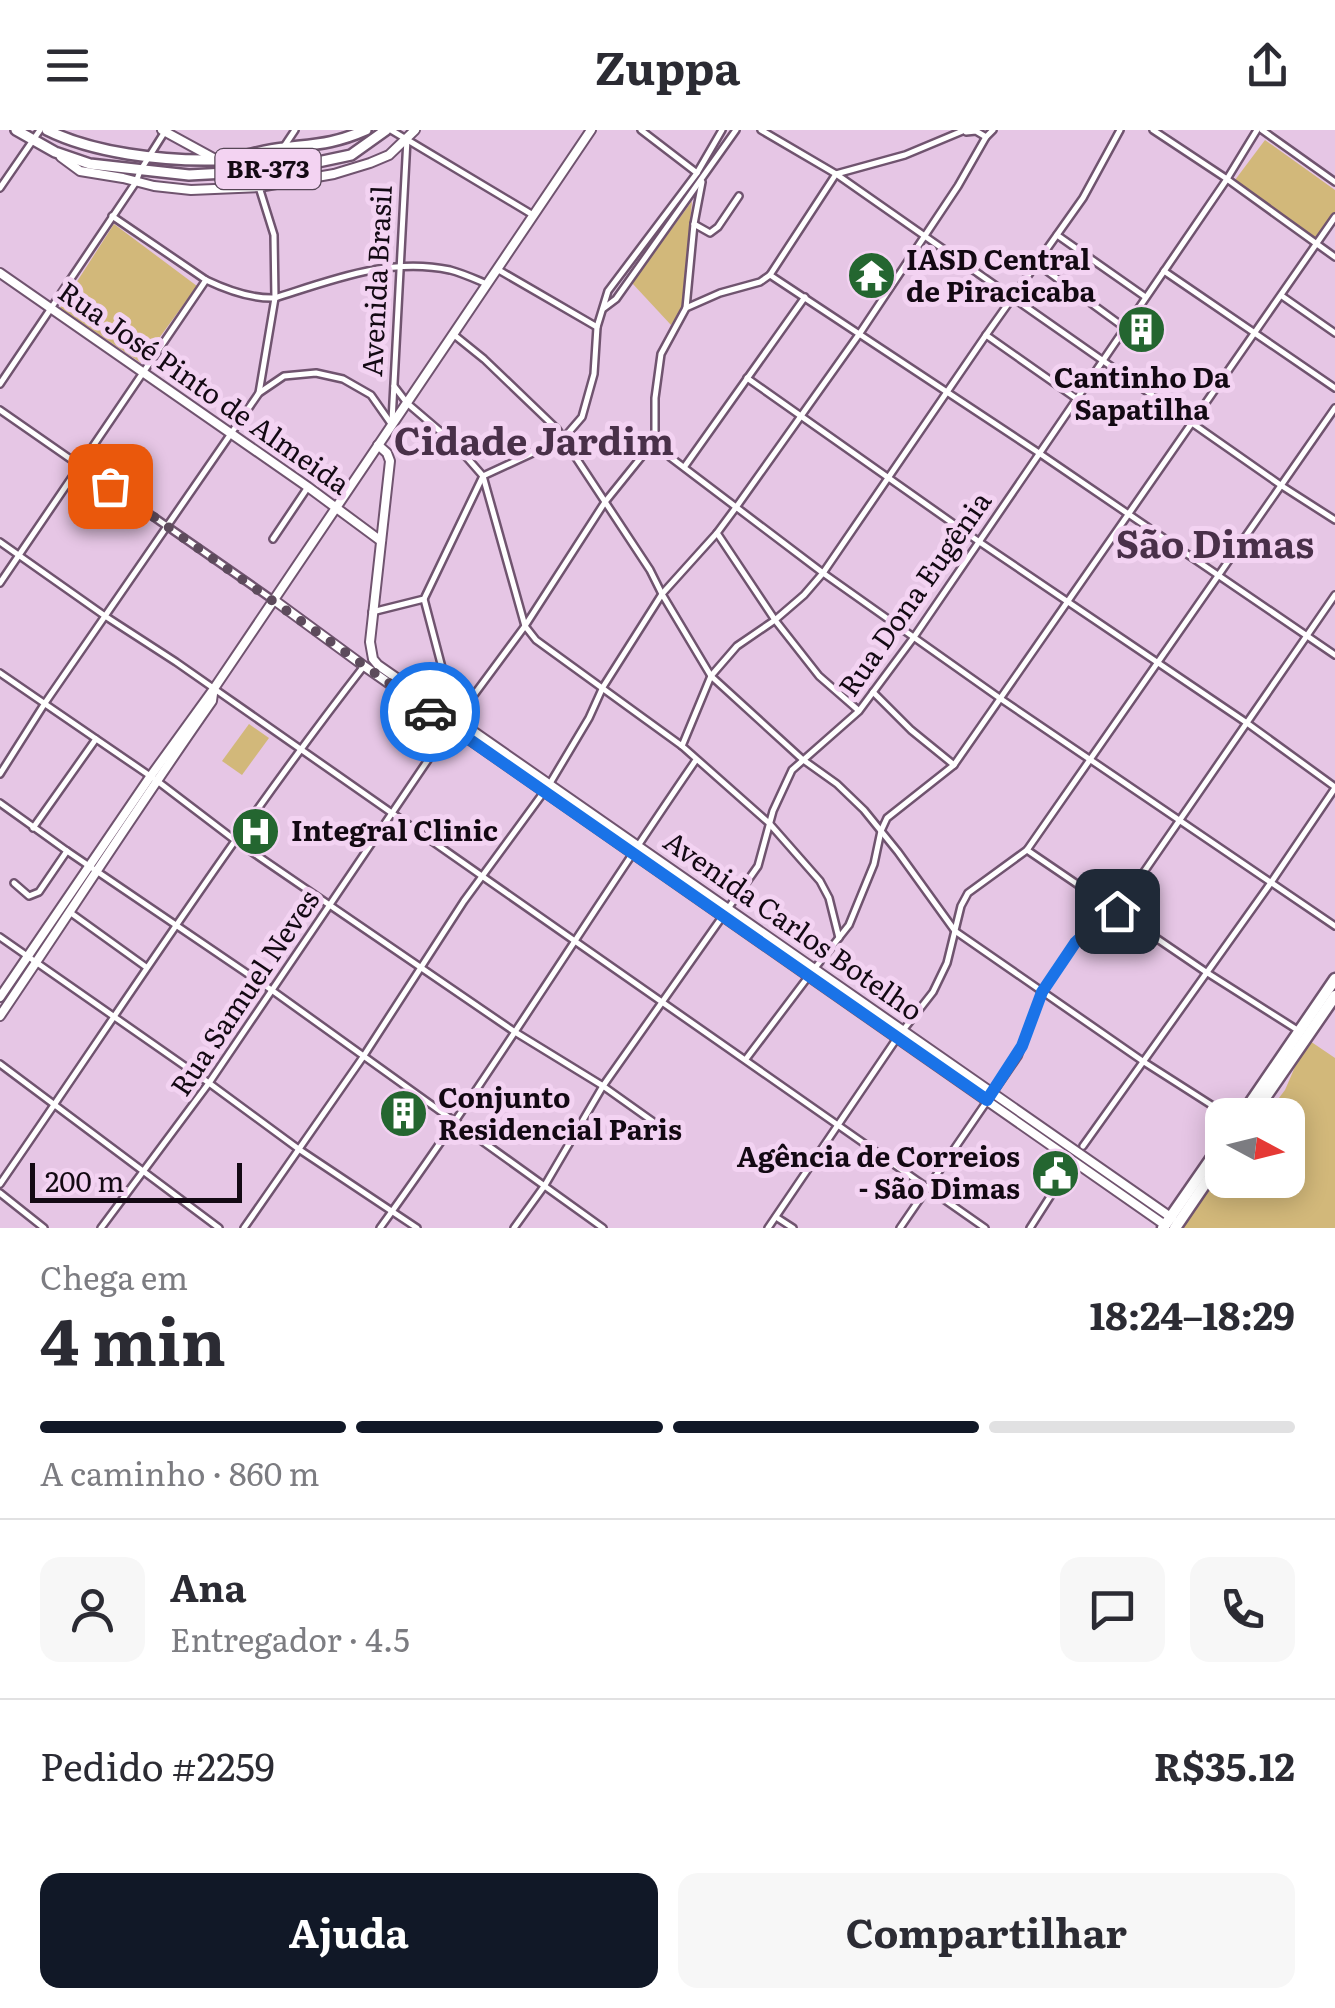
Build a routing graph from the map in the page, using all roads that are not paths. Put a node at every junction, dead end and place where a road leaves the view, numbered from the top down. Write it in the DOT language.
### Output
graph roads {
  1 [pos="16,130"];
  2 [pos="43,130"];
  3 [pos="164,130"];
  4 [pos="295,130"];
  5 [pos="366,130"];
  6 [pos="415,130"];
  7 [pos="641,130"];
  8 [pos="722,130"];
  9 [pos="736,130"];
  10 [pos="762,130"];
  11 [pos="993,130"];
  12 [pos="1120,130"];
  13 [pos="1153,130"];
  14 [pos="1260,130"];
  15 [pos="392,131"];
  16 [pos="588,131"];
  17 [pos="963,131"];
  18 [pos="986,136"];
  19 [pos="32,140"];
  20 [pos="407,140"];
  21 [pos="282,148"];
  22 [pos="150,156"];
  23 [pos="217,160"];
  24 [pos="836,174"];
  25 [pos="138,176"];
  26 [pos="700,176"];
  27 [pos="1227,179"];
  28 [pos="1335,182"];
  29 [pos="0,188"];
  30 [pos="259,188"];
  31 [pos="739,196"];
  32 [pos="533,215"];
  33 [pos="112,216"];
  34 [pos="1335,217"];
  35 [pos="694,224"];
  36 [pos="659,225"];
  37 [pos="666,230"];
  38 [pos="1056,235"];
  39 [pos="926,236"];
  40 [pos="1316,242"];
  41 [pos="1335,257"];
  42 [pos="1036,263"];
  43 [pos="400,266"];
  44 [pos="497,269"];
  45 [pos="1164,271"];
  46 [pos="0,273"];
  47 [pos="770,275"];
  48 [pos="206,280"];
  49 [pos="487,284"];
  50 [pos="1013,296"];
  51 [pos="1145,296"];
  52 [pos="1282,296"];
  53 [pos="805,297"];
  54 [pos="275,298"];
  55 [pos="686,308"];
  56 [pos="50,309"];
  57 [pos="602,309"];
  58 [pos="597,326"];
  59 [pos="1125,328"];
  60 [pos="1254,332"];
  61 [pos="1335,333"];
  62 [pos="453,334"];
  63 [pos="860,334"];
  64 [pos="986,335"];
  65 [pos="1102,361"];
  66 [pos="143,373"];
  67 [pos="746,378"];
  68 [pos="0,384"];
  69 [pos="394,386"];
  70 [pos="1335,388"];
  71 [pos="259,393"];
  72 [pos="946,393"];
  73 [pos="1077,400"];
  74 [pos="407,403"];
  75 [pos="1335,408"];
  76 [pos="0,410"];
  77 [pos="801,415"];
  78 [pos="1192,424"];
  79 [pos="392,425"];
  80 [pos="231,434"];
  81 [pos="563,439"];
  82 [pos="655,440"];
  83 [pos="378,445"];
  84 [pos="1039,453"];
  85 [pos="82,465"];
  86 [pos="684,467"];
  87 [pos="484,476"];
  88 [pos="889,478"];
  89 [pos="1282,486"];
  90 [pos="308,487"];
  91 [pos="605,502"];
  92 [pos="738,506"];
  93 [pos="336,508"];
  94 [pos="1127,514"];
  95 [pos="1335,520"];
  96 [pos="168,526"];
  97 [pos="718,533"];
  98 [pos="273,539"];
  99 [pos="381,541"];
  100 [pos="978,541"];
  101 [pos="0,542"];
  102 [pos="18,555"];
  103 [pos="823,573"];
  104 [pos="1218,576"];
  105 [pos="0,583"];
  106 [pos="662,594"];
  107 [pos="1335,596"];
  108 [pos="424,599"];
  109 [pos="274,600"];
  110 [pos="1068,602"];
  111 [pos="372,612"];
  112 [pos="105,616"];
  113 [pos="775,620"];
  114 [pos="525,626"];
  115 [pos="1308,635"];
  116 [pos="914,637"];
  117 [pos="370,651"];
  118 [pos="1335,655"];
  119 [pos="1158,662"];
  120 [pos="360,663"];
  121 [pos="382,668"];
  122 [pos="0,673"];
  123 [pos="711,676"];
  124 [pos="603,687"];
  125 [pos="213,690"];
  126 [pos="873,692"];
  127 [pos="1001,699"];
  128 [pos="45,703"];
  129 [pos="859,711"];
  130 [pos="454,723"];
  131 [pos="1247,723"];
  132 [pos="96,739"];
  133 [pos="682,746"];
  134 [pos="299,750"];
  135 [pos="802,759"];
  136 [pos="696,760"];
  137 [pos="1090,761"];
  138 [pos="954,765"];
  139 [pos="0,774"];
  140 [pos="153,778"];
  141 [pos="1335,788"];
  142 [pos="547,789"];
  143 [pos="0,803"];
  144 [pos="391,814"];
  145 [pos="1179,822"];
  146 [pos="769,823"];
  147 [pos="33,828"];
  148 [pos="881,831"];
  149 [pos="236,840"];
  150 [pos="634,849"];
  151 [pos="1026,850"];
  152 [pos="67,852"];
  153 [pos="93,868"];
  154 [pos="482,877"];
  155 [pos="14,884"];
  156 [pos="1270,884"];
  157 [pos="330,904"];
  158 [pos="1117,911"];
  159 [pos="724,912"];
  160 [pos="71,913"];
  161 [pos="176,926"];
  162 [pos="1335,926"];
  163 [pos="955,931"];
  164 [pos="0,937"];
  165 [pos="839,938"];
  166 [pos="574,940"];
  167 [pos="33,959"];
  168 [pos="146,968"];
  169 [pos="422,968"];
  170 [pos="812,972"];
  171 [pos="1206,972"];
  172 [pos="1335,979"];
  173 [pos="273,991"];
  174 [pos="1042,992"];
  175 [pos="1335,996"];
  176 [pos="0,997"];
  177 [pos="662,1004"];
  178 [pos="0,1016"];
  179 [pos="116,1017"];
  180 [pos="1299,1031"];
  181 [pos="515,1032"];
  182 [pos="900,1034"];
  183 [pos="364,1057"];
  184 [pos="746,1059"];
  185 [pos="1144,1062"];
  186 [pos="0,1064"];
  187 [pos="209,1083"];
  188 [pos="603,1086"];
  189 [pos="989,1096"];
  190 [pos="1254,1098"];
  191 [pos="1265,1098"];
  192 [pos="1205,1100"];
  193 [pos="56,1104"];
  194 [pos="455,1121"];
  195 [pos="655,1123"];
  196 [pos="837,1124"];
  197 [pos="1083,1146"];
  198 [pos="300,1150"];
  199 [pos="1069,1167"];
  200 [pos="1205,1169"];
  201 [pos="143,1171"];
  202 [pos="1205,1180"];
  203 [pos="0,1184"];
  204 [pos="544,1185"];
  205 [pos="926,1187"];
  206 [pos="0,1193"];
  207 [pos="392,1211"];
  208 [pos="776,1216"];
  209 [pos="1170,1224"];
  210 [pos="44,1228"];
  211 [pos="101,1228"];
  212 [pos="219,1228"];
  213 [pos="244,1228"];
  214 [pos="380,1228"];
  215 [pos="417,1228"];
  216 [pos="514,1228"];
  217 [pos="603,1228"];
  218 [pos="768,1228"];
  219 [pos="793,1228"];
  220 [pos="900,1228"];
  221 [pos="985,1228"];
  222 [pos="1030,1228"];
  1 -- 19 [label="main road, BR-373"];
  2 -- 19 [label="street"];
  2 -- 22 [label="main road, BR-373"];
  3 -- 22 [label="street"];
  3 -- 23 [label="main road"];
  4 -- 21 [label="street"];
  5 -- 21 [label="main road, BR-373"];
  6 -- 20 [label="main road"];
  7 -- 26 [label="street"];
  8 -- 26 [label="street"];
  9 -- 26 [label="street"];
  10 -- 24 [label="street"];
  11 -- 18 [label="street"];
  12 -- 38 [label="street"];
  13 -- 27 [label="street"];
  14 -- 27 [label="street, Rua Dona Eugênia"];
  14 -- 28 [label="street"];
  15 -- 20 [label="street"];
  15 -- 25 [label="main road, BR-373"];
  16 -- 32 [label="main road"];
  17 -- 18 [label="street"];
  17 -- 24 [label="street"];
  18 -- 39 [label="street"];
  19 -- 25 [label="main road, BR-373"];
  19 -- 29 [label="street"];
  20 -- 30 [label="main road"];
  20 -- 32 [label="street"];
  20 -- 43 [label="street, Avenida Brasil"];
  21 -- 23 [label="main road, BR-373"];
  22 -- 23 [label="main road, BR-373"];
  22 -- 25 [label="street"];
  24 -- 39 [label="street"];
  24 -- 47 [label="street"];
  25 -- 30 [label="main road"];
  25 -- 33 [label="street"];
  26 -- 35 [label="street"];
  26 -- 36 [label="street"];
  26 -- 37 [label="street"];
  27 -- 40 [label="street"];
  27 -- 45 [label="street, Rua Dona Eugênia"];
  30 -- 54 [label="street"];
  31 -- 35 [label="street"];
  32 -- 44 [label="main road"];
  33 -- 48 [label="street"];
  33 -- 56 [label="street"];
  34 -- 40 [label="street"];
  35 -- 55 [label="street"];
  36 -- 37 [label="street"];
  36 -- 57 [label="street"];
  37 -- 57 [label="street"];
  38 -- 42 [label="street"];
  38 -- 51 [label="street"];
  39 -- 50 [label="street"];
  39 -- 63 [label="street"];
  40 -- 41 [label="street"];
  40 -- 52 [label="street"];
  42 -- 50 [label="street"];
  42 -- 59 [label="street"];
  43 -- 49 [label="street"];
  43 -- 54 [label="street"];
  43 -- 69 [label="street, Avenida Brasil"];
  44 -- 49 [label="main road"];
  44 -- 58 [label="street"];
  45 -- 51 [label="street, Rua Dona Eugênia"];
  45 -- 60 [label="street"];
  46 -- 56 [label="main road, Rua José Pinto de Almeida"];
  47 -- 53 [label="street"];
  47 -- 55 [label="street"];
  48 -- 54 [label="street"];
  48 -- 66 [label="street"];
  49 -- 62 [label="main road"];
  50 -- 64 [label="street"];
  50 -- 65 [label="street"];
  51 -- 59 [label="street, Rua Dona Eugênia"];
  52 -- 60 [label="street"];
  52 -- 61 [label="street"];
  53 -- 63 [label="street"];
  53 -- 67 [label="street"];
  54 -- 71 [label="street"];
  55 -- 82 [label="street"];
  56 -- 66 [label="main road, Rua José Pinto de Almeida"];
  56 -- 68 [label="street"];
  57 -- 58 [label="street"];
  58 -- 81 [label="street"];
  59 -- 65 [label="street, Rua Dona Eugênia"];
  60 -- 70 [label="street"];
  60 -- 78 [label="street"];
  62 -- 74 [label="main road"];
  62 -- 81 [label="street"];
  63 -- 72 [label="street"];
  63 -- 77 [label="street"];
  64 -- 72 [label="street"];
  64 -- 73 [label="street"];
  65 -- 73 [label="street, Rua Dona Eugênia"];
  65 -- 78 [label="street"];
  66 -- 80 [label="main road, Rua José Pinto de Almeida"];
  66 -- 85 [label="street"];
  67 -- 77 [label="street"];
  67 -- 86 [label="street"];
  69 -- 74 [label="street"];
  69 -- 79 [label="street, Avenida Brasil"];
  71 -- 79 [label="street"];
  71 -- 80 [label="street"];
  72 -- 84 [label="street"];
  72 -- 88 [label="street"];
  73 -- 84 [label="street, Rua Dona Eugênia"];
  74 -- 79 [label="main road"];
  74 -- 87 [label="street"];
  75 -- 89 [label="street"];
  76 -- 85 [label="street"];
  77 -- 88 [label="street"];
  77 -- 92 [label="street"];
  78 -- 89 [label="street"];
  78 -- 94 [label="street"];
  79 -- 83 [label="main road"];
  80 -- 90 [label="main road, Rua José Pinto de Almeida"];
  80 -- 96 [label="street"];
  81 -- 87 [label="street"];
  81 -- 91 [label="street"];
  82 -- 86 [label="street"];
  82 -- 91 [label="street, Rua Samuel Neves"];
  83 -- 93 [label="main road"];
  83 -- 99 [label="main road"];
  84 -- 94 [label="street"];
  84 -- 100 [label="street, Rua Dona Eugênia"];
  85 -- 96 [label="street"];
  85 -- 102 [label="street"];
  86 -- 92 [label="street"];
  87 -- 108 [label="street"];
  87 -- 114 [label="street"];
  88 -- 100 [label="street"];
  88 -- 103 [label="street"];
  89 -- 95 [label="street"];
  89 -- 104 [label="street"];
  90 -- 93 [label="main road, Rua José Pinto de Almeida"];
  90 -- 98 [label="street"];
  91 -- 106 [label="street"];
  91 -- 114 [label="street, Rua Samuel Neves"];
  92 -- 97 [label="street"];
  92 -- 103 [label="street"];
  93 -- 99 [label="main road, Rua José Pinto de Almeida"];
  93 -- 109 [label="main road"];
  94 -- 104 [label="street"];
  94 -- 110 [label="street"];
  96 -- 109 [label="street"];
  96 -- 112 [label="street"];
  97 -- 106 [label="street"];
  97 -- 113 [label="street"];
  99 -- 111 [label="main road"];
  100 -- 110 [label="street"];
  100 -- 116 [label="street, Rua Dona Eugênia"];
  101 -- 102 [label="street"];
  102 -- 105 [label="street"];
  102 -- 112 [label="street"];
  103 -- 113 [label="street"];
  103 -- 116 [label="street"];
  104 -- 115 [label="street"];
  104 -- 119 [label="street"];
  106 -- 123 [label="street"];
  106 -- 124 [label="street"];
  107 -- 115 [label="street"];
  108 -- 111 [label="street"];
  108 -- 130 [label="street"];
  109 -- 120 [label="main road, Avenida Carlos Botelho"];
  109 -- 125 [label="main road"];
  110 -- 119 [label="street"];
  110 -- 127 [label="street"];
  111 -- 117 [label="main road"];
  112 -- 125 [label="street"];
  112 -- 128 [label="street"];
  113 -- 123 [label="street"];
  113 -- 129 [label="street"];
  114 -- 124 [label="street"];
  114 -- 130 [label="street, Rua Samuel Neves"];
  115 -- 118 [label="street"];
  115 -- 131 [label="street"];
  116 -- 126 [label="street, Rua Dona Eugênia"];
  116 -- 127 [label="street"];
  117 -- 120 [label="main road"];
  117 -- 121 [label="main road"];
  119 -- 131 [label="street"];
  119 -- 137 [label="street"];
  120 -- 121 [label="main road"];
  120 -- 130 [label="main road, Avenida Carlos Botelho"];
  120 -- 134 [label="street"];
  121 -- 130 [label="main road, Avenida Carlos Botelho"];
  122 -- 128 [label="street"];
  123 -- 133 [label="street"];
  123 -- 135 [label="street"];
  124 -- 133 [label="street"];
  124 -- 142 [label="street"];
  125 -- 134 [label="street"];
  125 -- 140 [label="main road"];
  126 -- 129 [label="street, Rua Dona Eugênia"];
  126 -- 138 [label="street"];
  127 -- 137 [label="street"];
  127 -- 138 [label="street"];
  128 -- 132 [label="street"];
  128 -- 139 [label="street"];
  129 -- 135 [label="street, Rua Dona Eugênia"];
  130 -- 142 [label="main road, Avenida Carlos Botelho"];
  130 -- 144 [label="street, Rua Samuel Neves"];
  131 -- 141 [label="street"];
  131 -- 145 [label="street"];
  132 -- 140 [label="street"];
  132 -- 147 [label="street"];
  133 -- 136 [label="street"];
  134 -- 144 [label="street"];
  134 -- 149 [label="street"];
  135 -- 146 [label="street, Rua Dona Eugênia"];
  135 -- 148 [label="street"];
  136 -- 146 [label="street"];
  136 -- 150 [label="street"];
  137 -- 145 [label="street"];
  137 -- 151 [label="street"];
  138 -- 148 [label="street"];
  140 -- 149 [label="street"];
  140 -- 153 [label="main road"];
  141 -- 156 [label="street"];
  142 -- 150 [label="main road, Avenida Carlos Botelho"];
  142 -- 154 [label="street"];
  143 -- 147 [label="street"];
  144 -- 154 [label="street"];
  144 -- 157 [label="street, Rua Samuel Neves"];
  145 -- 156 [label="street"];
  145 -- 158 [label="street"];
  146 -- 159 [label="street, Rua Dona Eugênia"];
  146 -- 165 [label="street"];
  147 -- 152 [label="street"];
  148 -- 163 [label="street"];
  148 -- 165 [label="street"];
  149 -- 157 [label="street"];
  149 -- 161 [label="street"];
  150 -- 159 [label="main road, Avenida Carlos Botelho"];
  150 -- 166 [label="street"];
  151 -- 158 [label="street"];
  151 -- 163 [label="street"];
  152 -- 153 [label="street"];
  152 -- 155 [label="street"];
  153 -- 160 [label="main road"];
  153 -- 161 [label="street"];
  153 -- 167 [label="main road"];
  154 -- 166 [label="street"];
  154 -- 169 [label="street"];
  156 -- 162 [label="street"];
  156 -- 171 [label="street"];
  157 -- 169 [label="street"];
  157 -- 173 [label="street, Rua Samuel Neves"];
  158 -- 171 [label="street"];
  158 -- 174 [label="street"];
  159 -- 170 [label="main road, Avenida Carlos Botelho"];
  159 -- 177 [label="street, Rua Dona Eugênia"];
  160 -- 167 [label="main road"];
  160 -- 168 [label="street"];
  161 -- 168 [label="street"];
  161 -- 173 [label="street"];
  163 -- 174 [label="street"];
  163 -- 182 [label="street"];
  164 -- 167 [label="street"];
  165 -- 170 [label="street"];
  166 -- 177 [label="street"];
  166 -- 181 [label="street"];
  167 -- 176 [label="main road"];
  167 -- 178 [label="main road"];
  167 -- 179 [label="street"];
  168 -- 179 [label="street"];
  169 -- 181 [label="street"];
  169 -- 183 [label="street"];
  170 -- 182 [label="main road, Avenida Carlos Botelho"];
  170 -- 184 [label="street"];
  171 -- 180 [label="street"];
  171 -- 185 [label="street"];
  172 -- 180 [label="highway"];
  173 -- 183 [label="street"];
  173 -- 187 [label="street, Rua Samuel Neves"];
  174 -- 185 [label="street"];
  174 -- 189 [label="street"];
  175 -- 191 [label="highway"];
  177 -- 184 [label="street"];
  177 -- 188 [label="street, Rua Dona Eugênia"];
  179 -- 187 [label="street"];
  179 -- 193 [label="street"];
  180 -- 190 [label="highway"];
  181 -- 188 [label="street"];
  181 -- 194 [label="street"];
  182 -- 189 [label="main road, Avenida Carlos Botelho"];
  182 -- 196 [label="street"];
  183 -- 194 [label="street"];
  183 -- 198 [label="street"];
  184 -- 196 [label="street"];
  185 -- 192 [label="street"];
  185 -- 197 [label="street"];
  186 -- 193 [label="street"];
  187 -- 198 [label="street"];
  187 -- 201 [label="street, Rua Samuel Neves"];
  188 -- 195 [label="street"];
  188 -- 204 [label="street, Rua Dona Eugênia"];
  189 -- 205 [label="street"];
  189 -- 209 [label="main road, Avenida Carlos Botelho"];
  193 -- 201 [label="street"];
  193 -- 203 [label="street"];
  194 -- 204 [label="street"];
  194 -- 207 [label="street"];
  196 -- 205 [label="street"];
  196 -- 208 [label="street"];
  198 -- 207 [label="street"];
  198 -- 213 [label="street"];
  199 -- 222 [label="street"];
  200 -- 209 [label="highway"];
  201 -- 211 [label="street, Rua Samuel Neves"];
  201 -- 212 [label="street"];
  202 -- 209 [label="highway"];
  204 -- 216 [label="street, Rua Dona Eugênia"];
  204 -- 217 [label="street"];
  205 -- 220 [label="street"];
  205 -- 221 [label="street"];
  206 -- 210 [label="street"];
  207 -- 214 [label="street"];
  207 -- 215 [label="street"];
  208 -- 218 [label="street"];
  208 -- 219 [label="street"];
}
